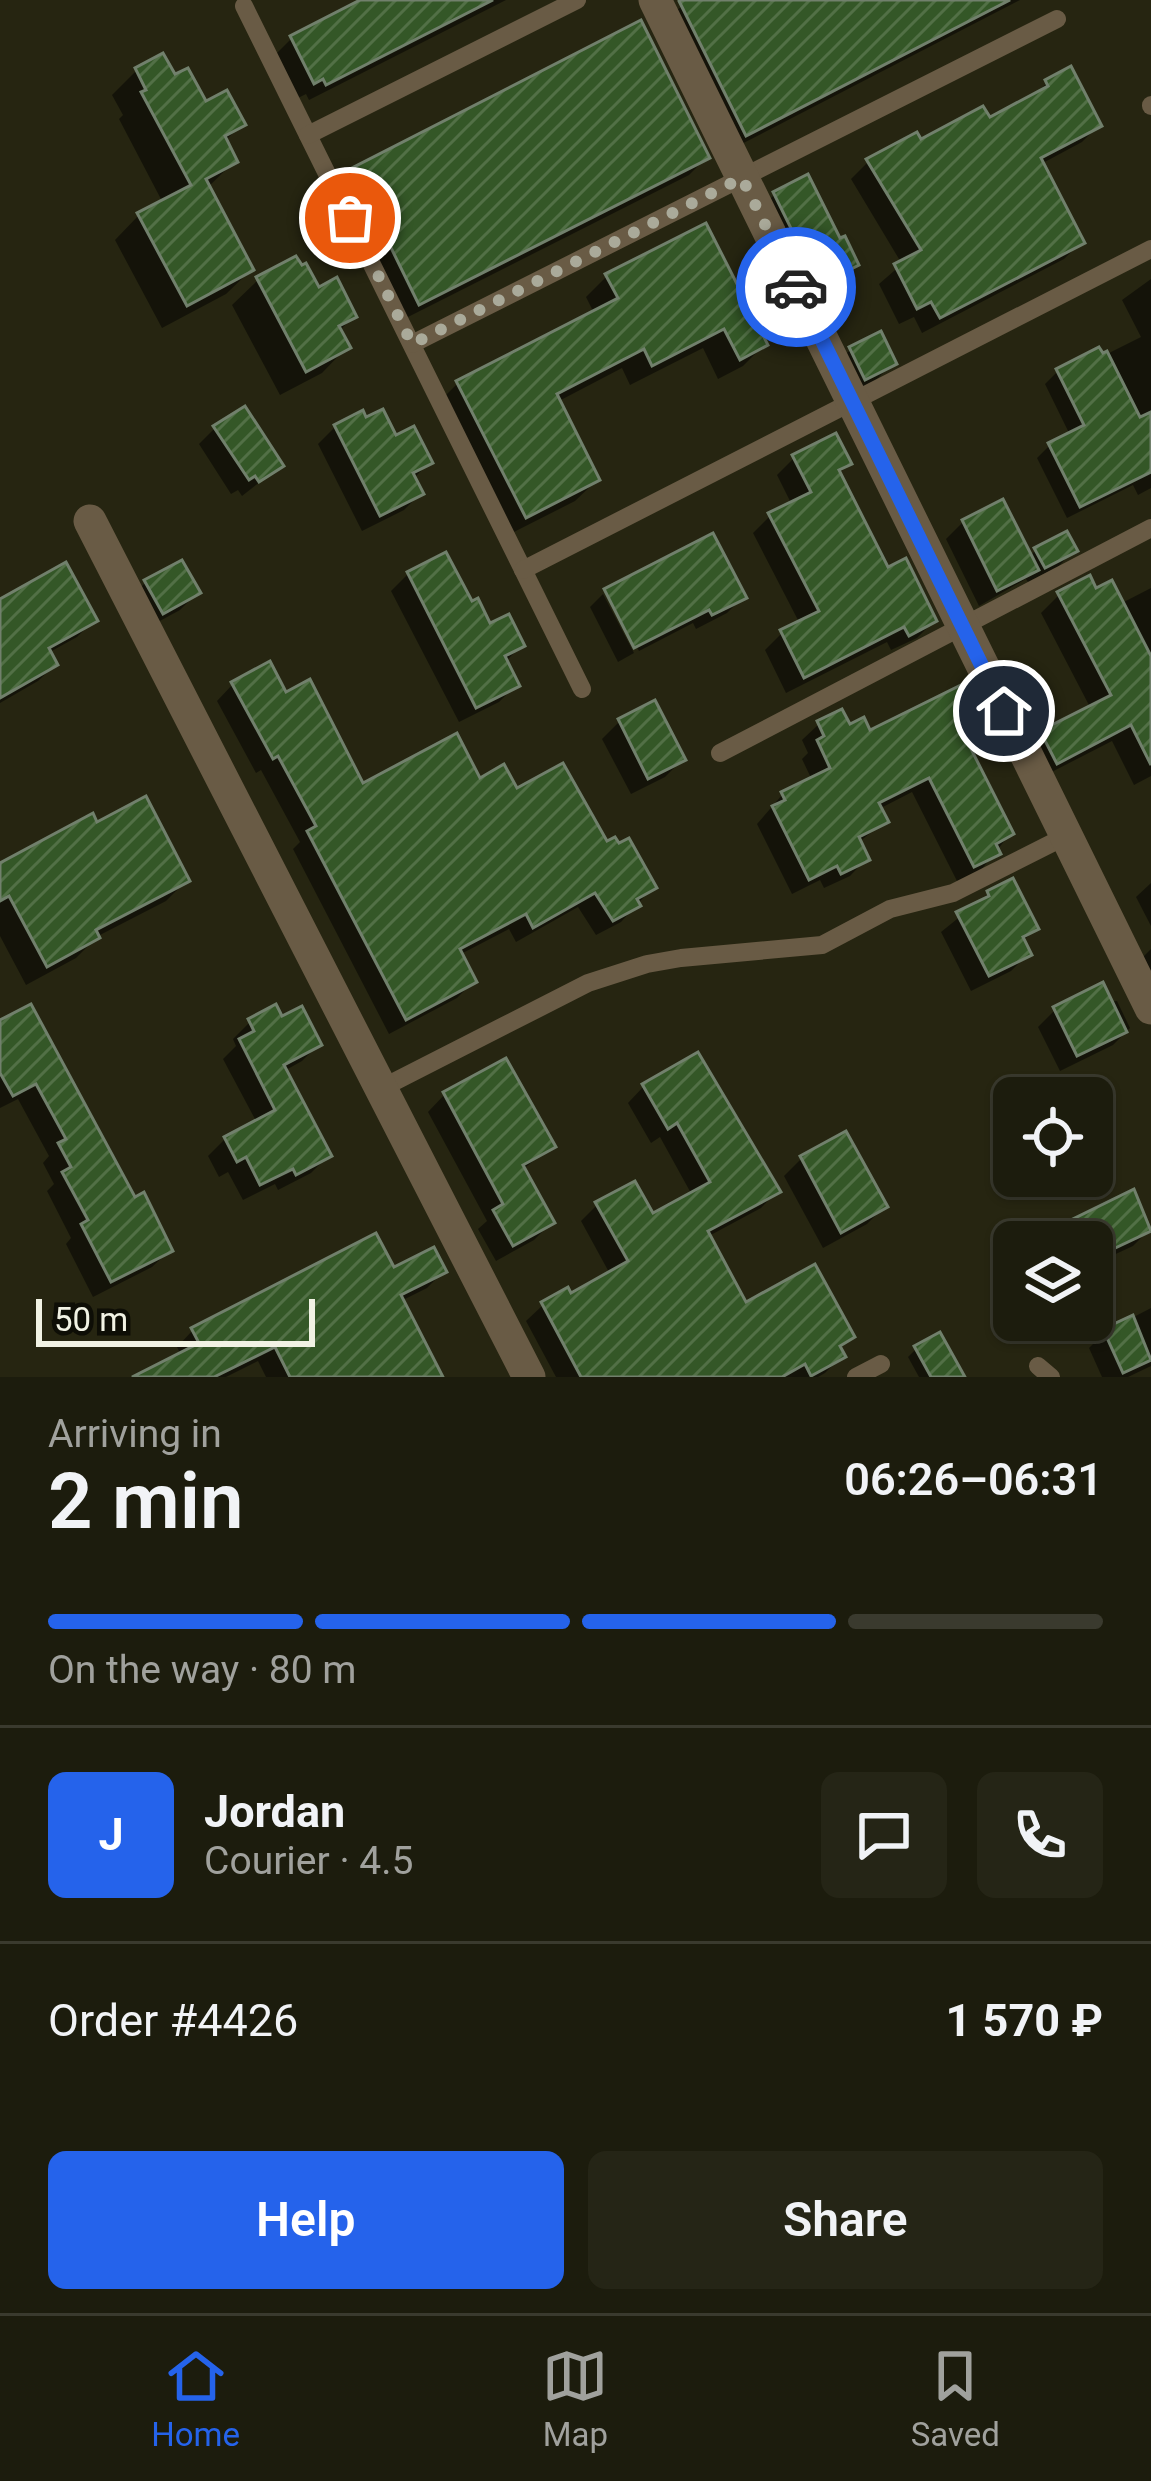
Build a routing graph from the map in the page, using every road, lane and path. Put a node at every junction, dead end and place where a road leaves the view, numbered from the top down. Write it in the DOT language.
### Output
graph roads {
  1 [pos="578,0"];
  2 [pos="656,0"];
  3 [pos="244,6"];
  4 [pos="1057,19"];
  5 [pos="308,135"];
  6 [pos="742,178"];
  7 [pos="1151,249"];
  8 [pos="412,344"];
  9 [pos="853,402"];
  10 [pos="90,521"];
  11 [pos="1151,528"];
  12 [pos="523,570"];
  13 [pos="963,628"];
  14 [pos="582,688"];
  15 [pos="719,753"];
  16 [pos="1066,836"];
  17 [pos="1151,1008"];
  18 [pos="380,1089"];
  19 [pos="881,1364"];
  20 [pos="529,1377"];
  21 [pos="856,1377"];
  1 -- 5 [label="lane"];
  2 -- 6 [label="street"];
  3 -- 5 [label="lane"];
  4 -- 6 [label="lane"];
  5 -- 8 [label="lane"];
  6 -- 8 [label="lane"];
  6 -- 9 [label="street"];
  7 -- 9 [label="lane"];
  8 -- 12 [label="lane"];
  9 -- 12 [label="lane"];
  9 -- 13 [label="street"];
  10 -- 18 [label="street"];
  11 -- 13 [label="lane"];
  12 -- 14 [label="lane"];
  13 -- 15 [label="lane"];
  13 -- 16 [label="street"];
  16 -- 17 [label="street"];
  16 -- 18 [label="lane"];
  18 -- 20 [label="street"];
  19 -- 21 [label="lane"];
}
